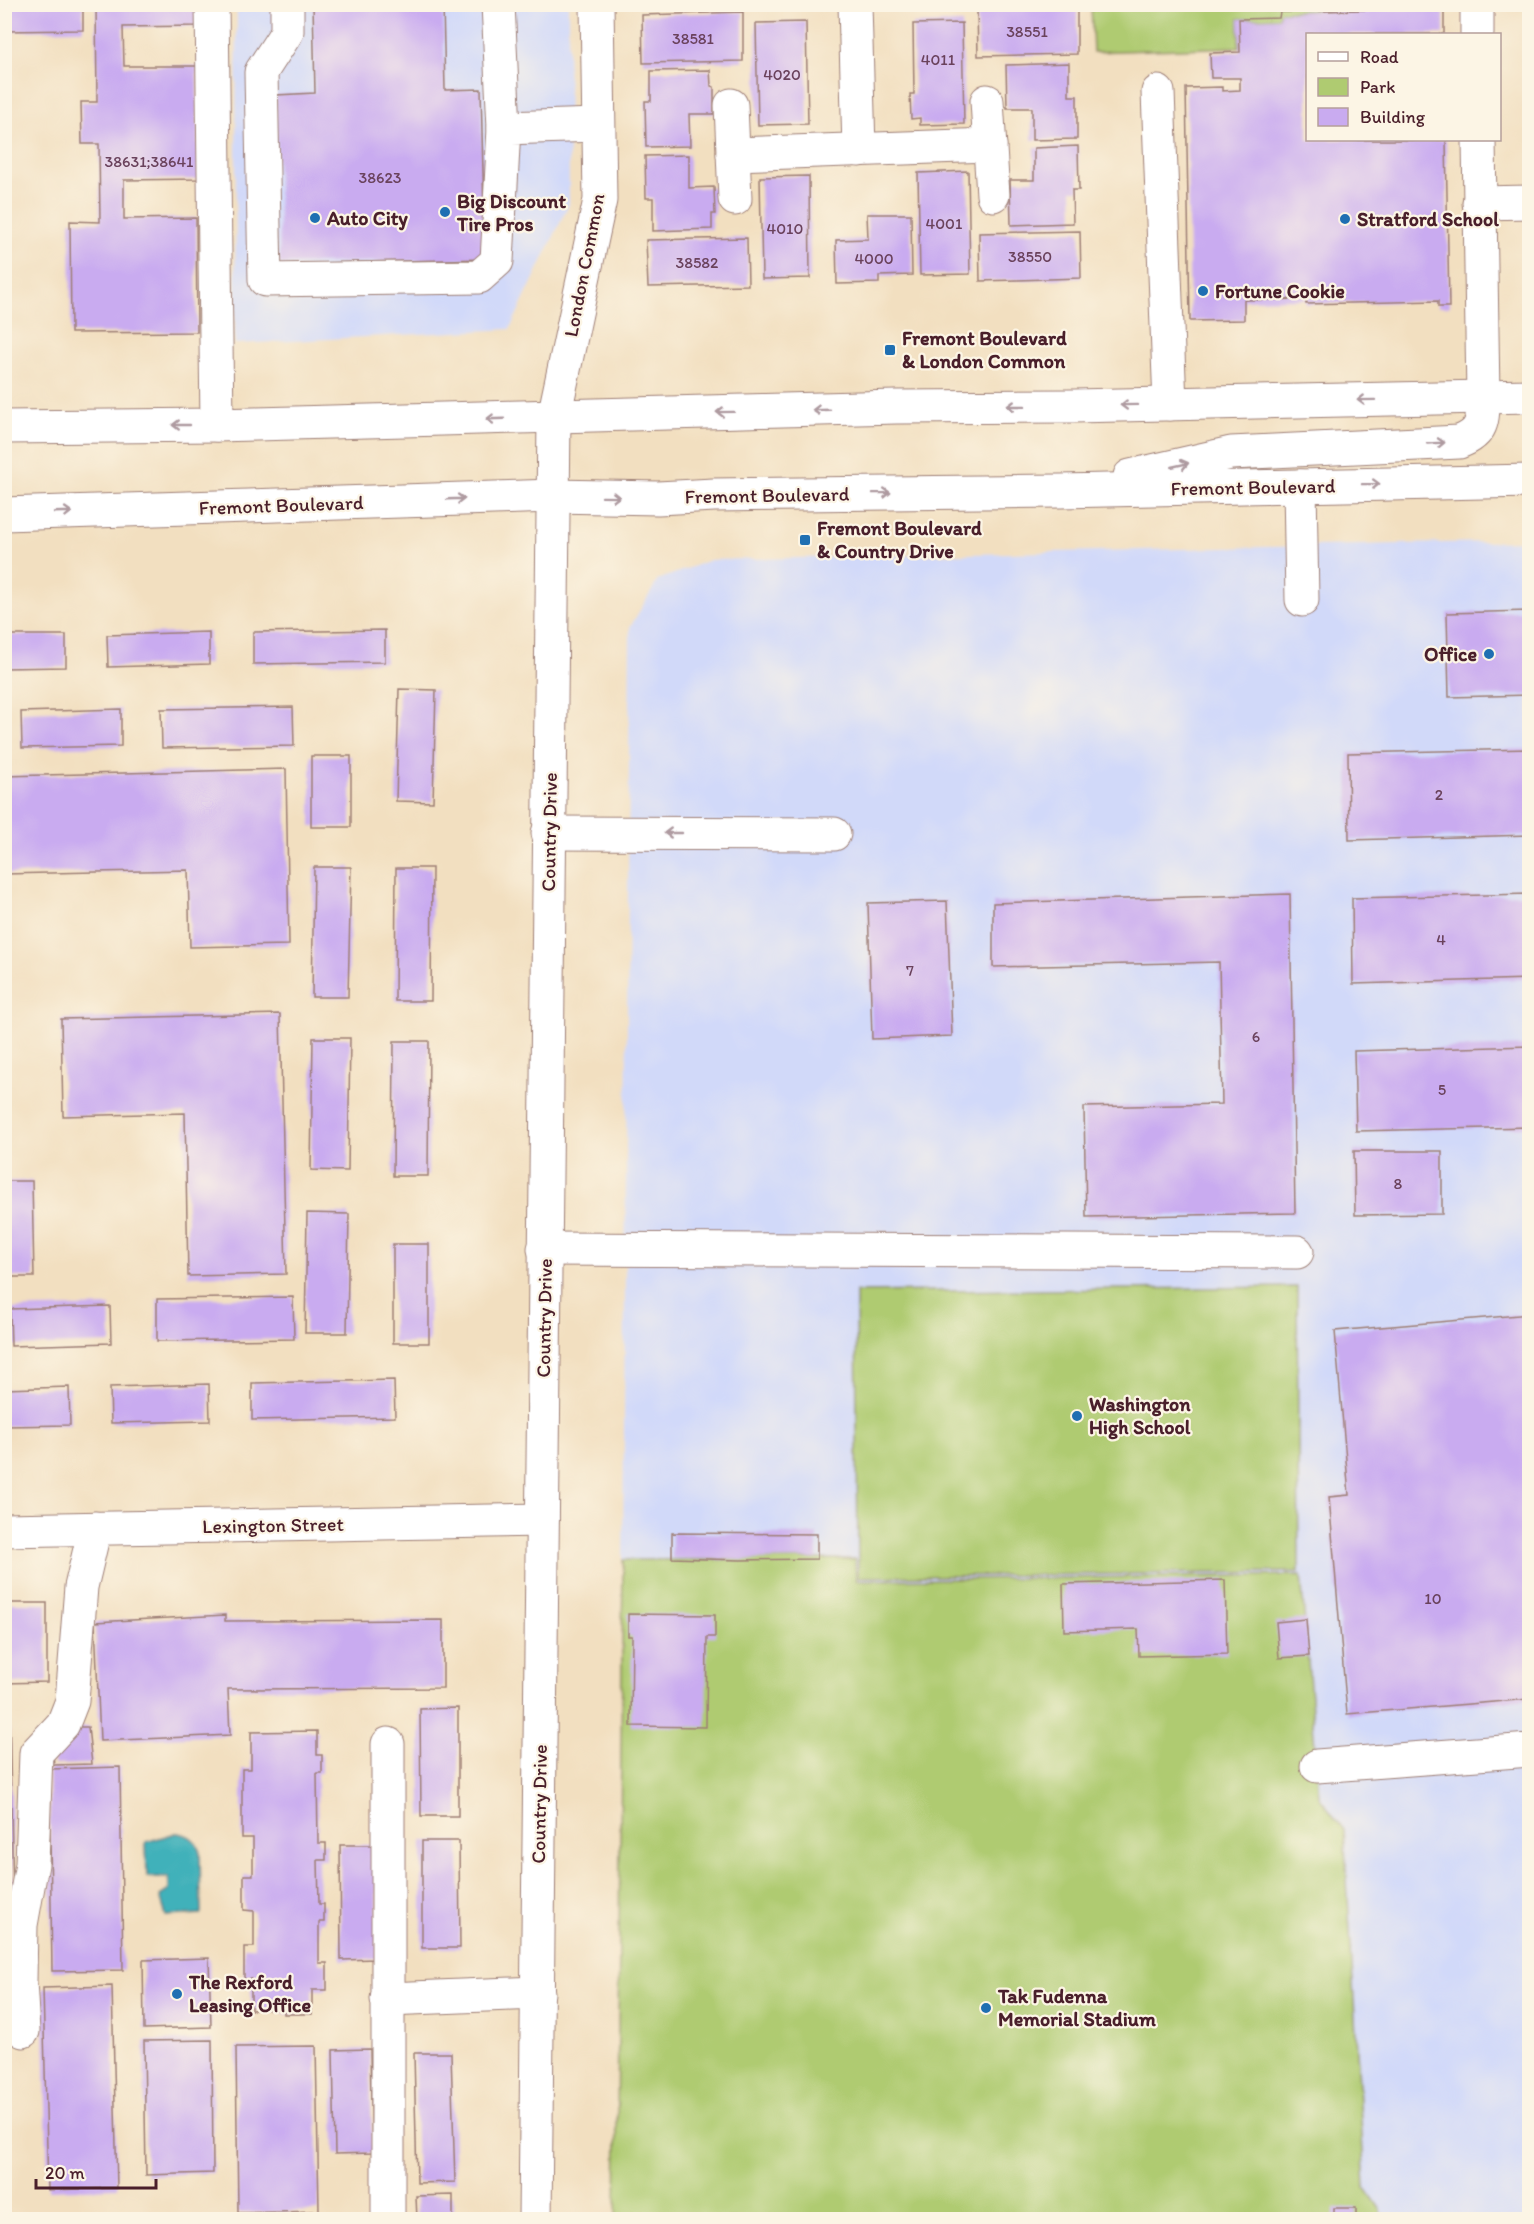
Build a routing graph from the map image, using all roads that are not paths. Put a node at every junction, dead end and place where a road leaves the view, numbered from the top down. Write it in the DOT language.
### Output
graph roads {
  1 [pos="212,4"];
  2 [pos="286,4"];
  3 [pos="498,4"];
  4 [pos="597,4"];
  5 [pos="855,4"];
  6 [pos="1477,4"];
  7 [pos="1477,33"];
  8 [pos="1158,92"];
  9 [pos="987,101"];
  10 [pos="731,105"];
  11 [pos="598,125"];
  12 [pos="504,128"];
  13 [pos="1479,141"];
  14 [pos="990,145"];
  15 [pos="859,150"];
  16 [pos="733,154"];
  17 [pos="993,195"];
  18 [pos="735,200"];
  19 [pos="1530,202"];
  20 [pos="1479,203"];
  21 [pos="1530,396"];
  22 [pos="1483,398"];
  23 [pos="1170,404"];
  24 [pos="554,417"];
  25 [pos="217,425"];
  26 [pos="4,427"];
  27 [pos="1530,481"];
  28 [pos="1300,486"];
  29 [pos="1061,491"];
  30 [pos="553,496"];
  31 [pos="4,513"];
  32 [pos="1302,600"];
  33 [pos="549,833"];
  34 [pos="834,834"];
  35 [pos="544,1249"];
  36 [pos="1297,1252"];
  37 [pos="542,1520"];
  38 [pos="95,1528"];
  39 [pos="4,1530"];
  40 [pos="388,1744"];
  41 [pos="1530,1750"];
  42 [pos="1317,1766"];
  43 [pos="537,1994"];
  44 [pos="387,1999"];
  45 [pos="23,2031"];
  46 [pos="388,2220"];
  47 [pos="535,2220"];
  1 -- 25 [label="main road"];
  2 -- 12 [label="main road"];
  3 -- 12 [label="main road"];
  4 -- 11 [label="main road, London Common"];
  5 -- 15 [label="main road"];
  6 -- 7 [label="main road"];
  8 -- 23 [label="main road"];
  9 -- 14 [label="main road"];
  10 -- 16 [label="main road"];
  11 -- 12 [label="main road"];
  11 -- 24 [label="main road, London Common"];
  13 -- 20 [label="main road"];
  14 -- 15 [label="main road"];
  14 -- 17 [label="main road"];
  15 -- 16 [label="main road"];
  16 -- 18 [label="main road"];
  19 -- 20 [label="main road"];
  20 -- 22 [label="main road"];
  21 -- 22 [label="main road"];
  22 -- 23 [label="main road, one-way"];
  29 -- 22 [label="main road, one-way"];
  23 -- 24 [label="main road, one-way"];
  24 -- 25 [label="main road, one-way"];
  24 -- 30 [label="main road, Country Drive"];
  25 -- 26 [label="main road, one-way"];
  28 -- 27 [label="main road, Fremont Boulevard, one-way"];
  28 -- 29 [label="main road, Fremont Boulevard"];
  28 -- 32 [label="main road"];
  30 -- 29 [label="main road, Fremont Boulevard, one-way"];
  31 -- 30 [label="main road, Fremont Boulevard, one-way"];
  30 -- 33 [label="main road, Country Drive"];
  34 -- 33 [label="main road, one-way"];
  33 -- 35 [label="main road, Country Drive"];
  35 -- 36 [label="main road"];
  35 -- 37 [label="main road, Country Drive"];
  37 -- 38 [label="main road, Lexington Street"];
  37 -- 43 [label="main road, Country Drive"];
  38 -- 39 [label="main road, Lexington Street"];
  38 -- 45 [label="main road"];
  40 -- 44 [label="main road"];
  41 -- 42 [label="main road"];
  43 -- 44 [label="main road"];
  43 -- 47 [label="main road, Country Drive"];
  44 -- 46 [label="main road"];
}
